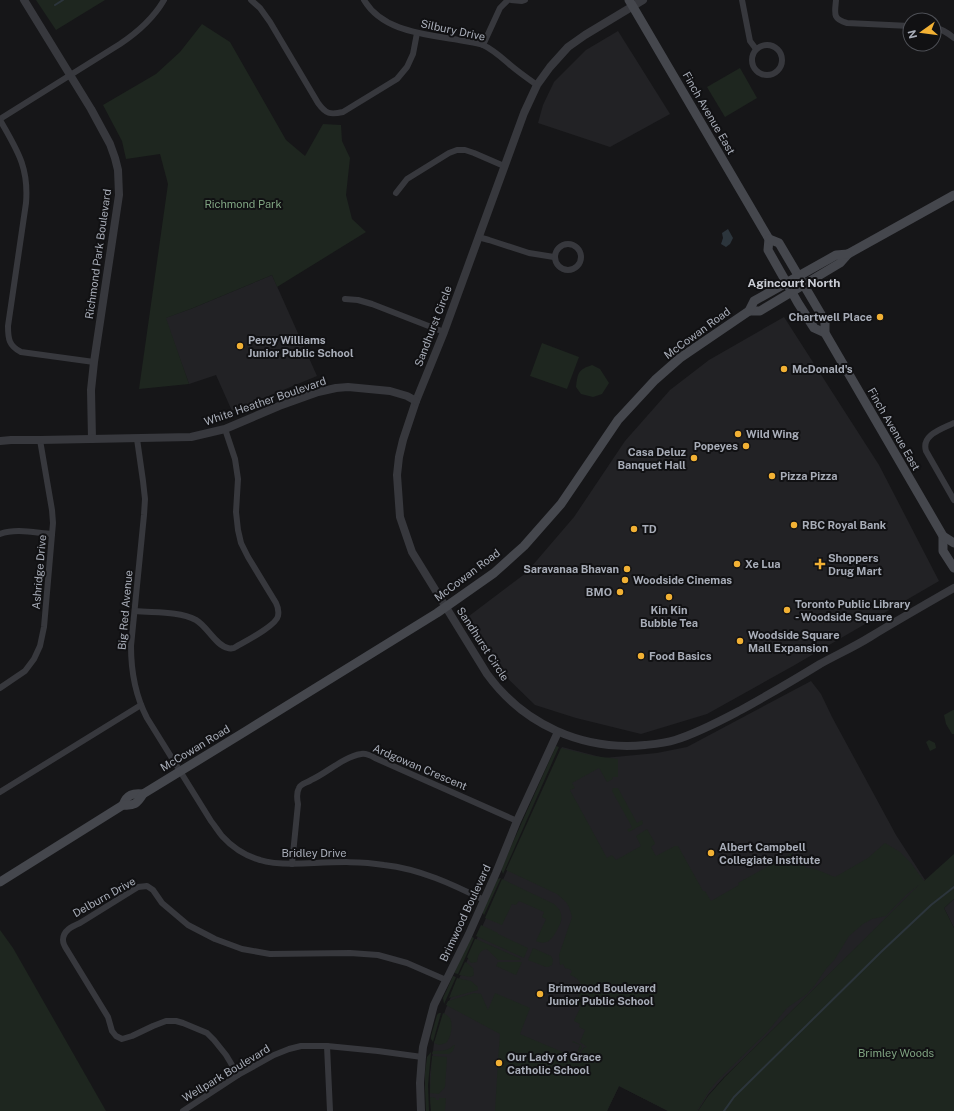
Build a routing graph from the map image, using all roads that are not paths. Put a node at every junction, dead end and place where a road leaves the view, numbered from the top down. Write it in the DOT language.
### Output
graph roads {
  1 [pos="24,0"];
  2 [pos="164,0"];
  3 [pos="250,0"];
  4 [pos="364,0"];
  5 [pos="508,0"];
  6 [pos="511,0"];
  7 [pos="525,0"];
  8 [pos="644,0"];
  9 [pos="742,0"];
  10 [pos="836,0"];
  11 [pos="631,3"];
  12 [pos="902,26"];
  13 [pos="942,30"];
  14 [pos="417,33"];
  15 [pos="954,38"];
  16 [pos="483,45"];
  17 [pos="756,49"];
  18 [pos="70,75"];
  19 [pos="537,85"];
  20 [pos="0,119"];
  21 [pos="504,166"];
  22 [pos="396,193"];
  23 [pos="954,195"];
  24 [pos="478,237"];
  25 [pos="769,239"];
  26 [pos="848,254"];
  27 [pos="554,257"];
  28 [pos="798,276"];
  29 [pos="786,282"];
  30 [pos="804,285"];
  31 [pos="792,292"];
  32 [pos="345,299"];
  33 [pos="750,311"];
  34 [pos="444,332"];
  35 [pos="825,333"];
  36 [pos="94,362"];
  37 [pos="416,401"];
  38 [pos="954,423"];
  39 [pos="225,429"];
  40 [pos="92,439"];
  41 [pos="137,439"];
  42 [pos="40,440"];
  43 [pos="0,441"];
  44 [pos="954,500"];
  45 [pos="0,534"];
  46 [pos="52,534"];
  47 [pos="942,536"];
  48 [pos="954,543"];
  49 [pos="954,568"];
  50 [pos="954,588"];
  51 [pos="446,607"];
  52 [pos="135,611"];
  53 [pos="0,688"];
  54 [pos="141,705"];
  55 [pos="558,732"];
  56 [pos="180,771"];
  57 [pos="0,792"];
  58 [pos="517,821"];
  59 [pos="292,864"];
  60 [pos="0,882"];
  61 [pos="484,900"];
  62 [pos="446,980"];
  63 [pos="327,1046"];
  64 [pos="422,1057"];
  65 [pos="238,1075"];
  66 [pos="183,1111"];
  67 [pos="330,1111"];
  68 [pos="421,1111"];
  1 -- 18 [label="street, Richmond Park Boulevard"];
  2 -- 18 [label="street"];
  3 -- 14 [label="street"];
  4 -- 14 [label="street, Silbury Drive"];
  5 -- 16 [label="street"];
  6 -- 7 [label="street"];
  8 -- 11 [label="street, Sandhurst Circle"];
  9 -- 17 [label="street"];
  10 -- 12 [label="street"];
  11 -- 19 [label="street, Sandhurst Circle"];
  11 -- 25 [label="main road, Finch Avenue East"];
  13 -- 15 [label="street"];
  14 -- 16 [label="street, Silbury Drive"];
  16 -- 19 [label="street, Silbury Drive"];
  17 -- 17 [label="street"];
  18 -- 20 [label="street"];
  18 -- 36 [label="street, Richmond Park Boulevard"];
  19 -- 21 [label="street, Sandhurst Circle"];
  20 -- 36 [label="street"];
  21 -- 22 [label="street"];
  21 -- 24 [label="street, Sandhurst Circle"];
  23 -- 26 [label="main road, McCowan Road"];
  24 -- 27 [label="street"];
  24 -- 34 [label="street, Sandhurst Circle"];
  25 -- 28 [label="main road, Finch Avenue East"];
  25 -- 29 [label="main road, Finch Avenue East"];
  26 -- 28 [label="main road, McCowan Road"];
  26 -- 30 [label="main road, McCowan Road"];
  27 -- 27 [label="street"];
  28 -- 29 [label="main road, McCowan Road"];
  28 -- 30 [label="main road, Finch Avenue East"];
  29 -- 31 [label="main road, Finch Avenue East"];
  29 -- 33 [label="main road, McCowan Road"];
  30 -- 31 [label="main road, McCowan Road"];
  30 -- 35 [label="main road, Finch Avenue East"];
  31 -- 33 [label="main road, McCowan Road"];
  31 -- 35 [label="main road, Finch Avenue East"];
  32 -- 34 [label="street"];
  33 -- 51 [label="main road, McCowan Road"];
  34 -- 37 [label="street, Sandhurst Circle"];
  35 -- 47 [label="main road, Finch Avenue East"];
  36 -- 40 [label="street, Richmond Park Boulevard"];
  37 -- 39 [label="street, White Heather Boulevard"];
  37 -- 51 [label="street, Sandhurst Circle"];
  38 -- 44 [label="street"];
  39 -- 41 [label="street, White Heather Boulevard"];
  39 -- 52 [label="street"];
  40 -- 41 [label="street, White Heather Boulevard"];
  40 -- 42 [label="street, White Heather Boulevard"];
  41 -- 52 [label="street, Big Red Avenue"];
  42 -- 43 [label="street, White Heather Boulevard"];
  42 -- 46 [label="street, Ashridge Drive"];
  45 -- 46 [label="street"];
  46 -- 53 [label="street, Ashridge Drive"];
  47 -- 48 [label="main road, Finch Avenue East"];
  47 -- 49 [label="main road, Finch Avenue East"];
  50 -- 55 [label="street, Sandhurst Circle"];
  51 -- 55 [label="street, Sandhurst Circle"];
  51 -- 56 [label="main road, McCowan Road"];
  52 -- 54 [label="street, Big Red Avenue"];
  54 -- 56 [label="street, Big Red Avenue"];
  54 -- 57 [label="street"];
  55 -- 58 [label="street, Brimwood Boulevard"];
  56 -- 59 [label="street, Bridley Drive"];
  56 -- 60 [label="main road, McCowan Road"];
  58 -- 59 [label="street, Ardgowan Crescent"];
  58 -- 61 [label="street, Brimwood Boulevard"];
  59 -- 61 [label="street, Bridley Drive"];
  61 -- 62 [label="street, Brimwood Boulevard"];
  62 -- 64 [label="street, Brimwood Boulevard"];
  62 -- 65 [label="street, Delburn Drive"];
  63 -- 64 [label="street, Wellpark Boulevard"];
  63 -- 65 [label="street, Wellpark Boulevard"];
  63 -- 67 [label="street"];
  64 -- 68 [label="street, Brimwood Boulevard"];
  65 -- 66 [label="street, Wellpark Boulevard"];
}
